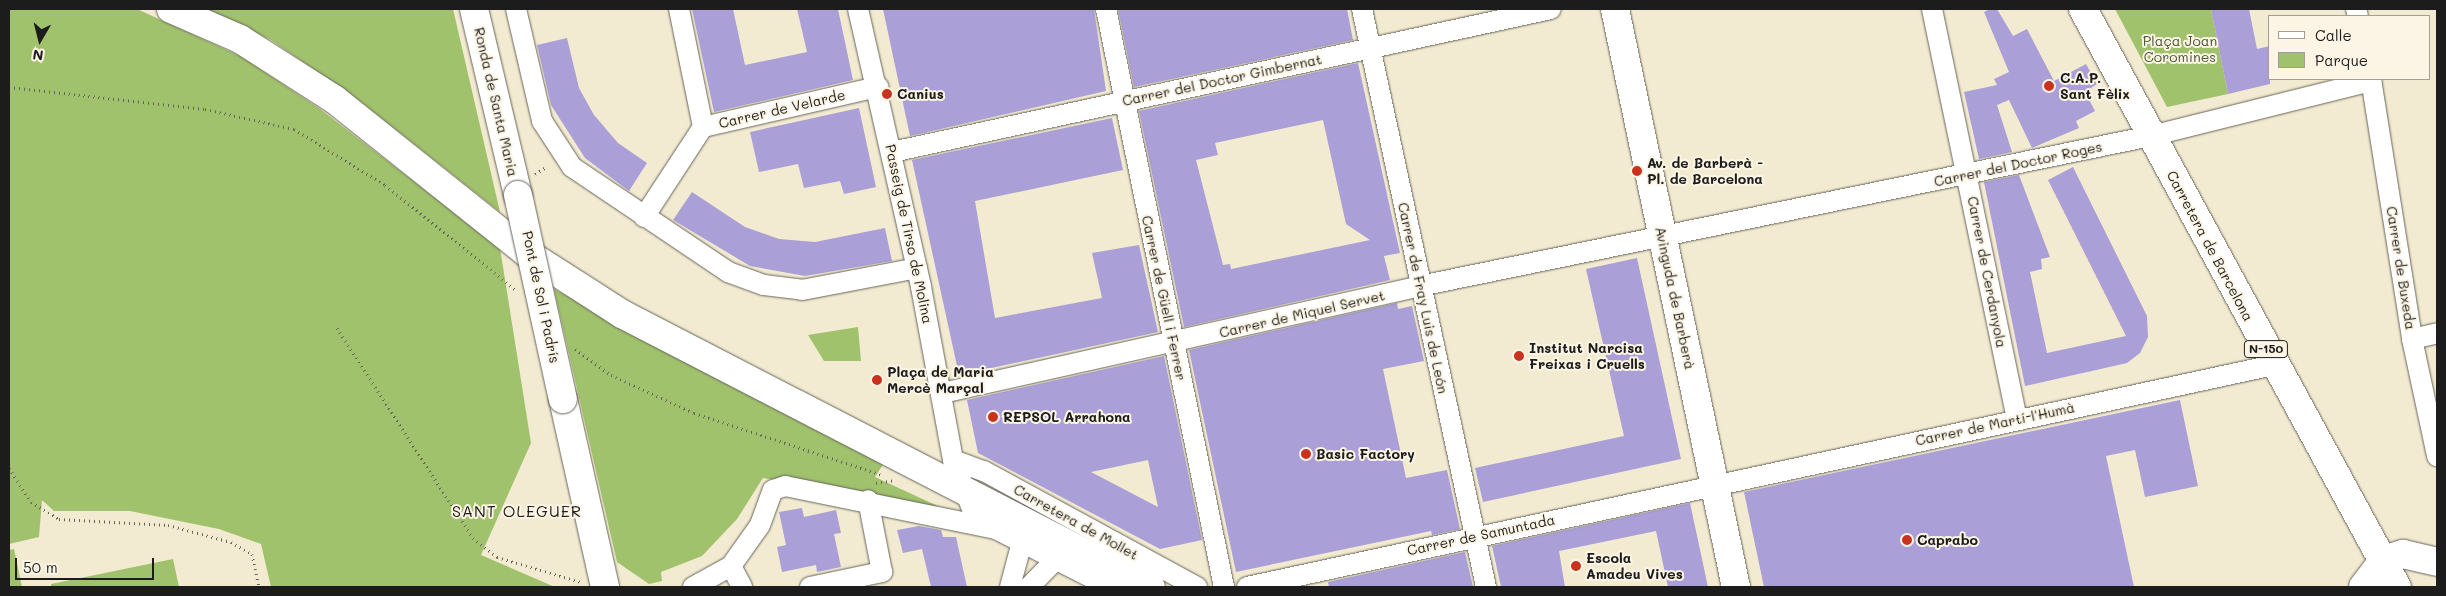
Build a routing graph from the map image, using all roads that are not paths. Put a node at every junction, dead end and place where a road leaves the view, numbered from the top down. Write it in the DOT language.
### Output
graph roads {
  1 [pos="171,9"];
  2 [pos="474,9"];
  3 [pos="516,9"];
  4 [pos="679,9"];
  5 [pos="858,9"];
  6 [pos="1106,9"];
  7 [pos="1362,9"];
  8 [pos="1551,9"];
  9 [pos="1614,9"];
  10 [pos="1932,9"];
  11 [pos="2083,9"];
  12 [pos="1371,48"];
  13 [pos="2371,80"];
  14 [pos="878,87"];
  15 [pos="1122,102"];
  16 [pos="703,127"];
  17 [pos="2151,136"];
  18 [pos="892,152"];
  19 [pos="1968,175"];
  20 [pos="518,195"];
  21 [pos="644,217"];
  22 [pos="1662,237"];
  23 [pos="917,268"];
  24 [pos="1420,286"];
  25 [pos="2437,333"];
  26 [pos="2412,339"];
  27 [pos="1173,343"];
  28 [pos="2274,365"];
  29 [pos="942,393"];
  30 [pos="2017,419"];
  31 [pos="2437,456"];
  32 [pos="953,460"];
  33 [pos="924,470"];
  34 [pos="1715,484"];
  35 [pos="965,492"];
  36 [pos="868,500"];
  37 [pos="1063,514"];
  38 [pos="978,524"];
  39 [pos="1474,536"];
  40 [pos="1022,542"];
  41 [pos="1063,552"];
  42 [pos="2383,560"];
  43 [pos="2437,562"];
  44 [pos="731,566"];
  45 [pos="604,586"];
  46 [pos="693,587"];
  47 [pos="742,587"];
  48 [pos="810,587"];
  49 [pos="1010,587"];
  50 [pos="1029,587"];
  51 [pos="1110,587"];
  52 [pos="1151,587"];
  53 [pos="1197,587"];
  54 [pos="1224,587"];
  55 [pos="1247,587"];
  56 [pos="1486,587"];
  57 [pos="1736,587"];
  58 [pos="2363,587"];
  59 [pos="2397,587"];
  1 -- 33 [label="main road, Carretera de Mollet"];
  2 -- 20 [label="main road, Ronda de Santa Maria"];
  3 -- 21 [label="street"];
  4 -- 16 [label="street"];
  5 -- 14 [label="street, Passeig de Tirso de Molina"];
  6 -- 15 [label="street, Carrer de Güell i Ferrer"];
  7 -- 12 [label="street, Carrer de Fray Luis de León"];
  8 -- 12 [label="street, Carrer del Doctor Gimbernat"];
  9 -- 22 [label="main road, Avinguda de Barberà"];
  10 -- 19 [label="street, Carrer de Cerdanyola"];
  11 -- 17 [label="main road, Carretera de Barcelona / N-150"];
  12 -- 15 [label="street, Carrer del Doctor Gimbernat"];
  12 -- 24 [label="street, Carrer de Fray Luis de León"];
  13 -- 17 [label="street, Carrer del Doctor Roges"];
  13 -- 26 [label="street, Carrer de Buxeda"];
  14 -- 16 [label="street, Carrer de Velarde"];
  14 -- 18 [label="street, Passeig de Tirso de Molina"];
  15 -- 18 [label="street, Carrer del Doctor Gimbernat"];
  15 -- 27 [label="street, Carrer de Güell i Ferrer"];
  16 -- 21 [label="street, Carrer de Velarde"];
  17 -- 19 [label="street, Carrer del Doctor Roges"];
  17 -- 28 [label="main road, Carretera de Barcelona / N-150"];
  18 -- 23 [label="street, Passeig de Tirso de Molina"];
  19 -- 22 [label="street, Carrer del Doctor Roges"];
  19 -- 30 [label="street, Carrer de Cerdanyola"];
  20 -- 45 [label="main road, Pont de Sol i Padrís, bridge"];
  21 -- 23 [label="street"];
  22 -- 24 [label="street, Carrer de Miquel Servet"];
  22 -- 34 [label="main road, Avinguda de Barberà"];
  23 -- 29 [label="street, Passeig de Tirso de Molina"];
  24 -- 27 [label="street, Carrer de Miquel Servet"];
  24 -- 39 [label="street, Carrer de Fray Luis de León"];
  25 -- 26 [label="street"];
  26 -- 31 [label="street, Carrer de Buxeda"];
  27 -- 29 [label="street, Carrer de Miquel Servet"];
  27 -- 54 [label="street, Carrer de Güell i Ferrer"];
  28 -- 30 [label="street, Carrer de Martí-l'Humà"];
  28 -- 42 [label="main road, Carretera de Barcelona / N-150"];
  29 -- 32 [label="street, Passeig de Tirso de Molina"];
  30 -- 34 [label="street, Carrer de Martí-l'Humà"];
  32 -- 33 [label="street"];
  32 -- 35 [label="street, Passeig de Tirso de Molina"];
  32 -- 37 [label="street, Carretera de Mollet"];
  33 -- 35 [label="main road, Carretera de Mollet"];
  34 -- 39 [label="street, Carrer de Samuntada"];
  34 -- 57 [label="main road, Avinguda de Barberà"];
  35 -- 38 [label="street, Passeig de Tirso de Molina"];
  35 -- 41 [label="main road, Carretera de Mollet"];
  36 -- 38 [label="street, Carretera de Mollet"];
  36 -- 44 [label="street, Carretera de Mollet"];
  36 -- 48 [label="street"];
  37 -- 41 [label="street"];
  37 -- 53 [label="street, Carretera de Mollet"];
  38 -- 40 [label="street, Carretera de Mollet"];
  39 -- 55 [label="street, Carrer de Samuntada"];
  39 -- 56 [label="street, Carrer de Fray Luis de León"];
  40 -- 41 [label="street, Carretera de Mollet"];
  40 -- 49 [label="street"];
  41 -- 50 [label="street"];
  41 -- 51 [label="street, Carretera de Mollet"];
  41 -- 52 [label="main road, Carretera de Mollet"];
  42 -- 43 [label="main road"];
  42 -- 58 [label="main road"];
  42 -- 59 [label="main road, Carretera de Barcelona / N-150"];
  44 -- 46 [label="street"];
  44 -- 47 [label="street"];
}
